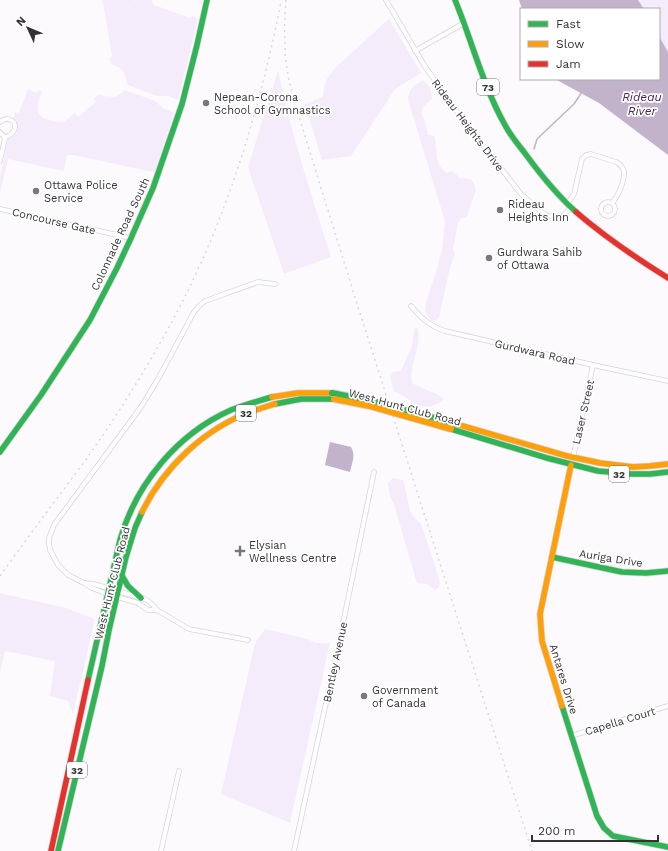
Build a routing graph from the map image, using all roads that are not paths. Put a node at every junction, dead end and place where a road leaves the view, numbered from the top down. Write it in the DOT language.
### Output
graph roads {
  1 [pos="207,0"];
  2 [pos="386,0"];
  3 [pos="455,0"];
  4 [pos="464,23"];
  5 [pos="415,51"];
  6 [pos="0,122"];
  7 [pos="0,132"];
  8 [pos="5,138"];
  9 [pos="0,162"];
  10 [pos="612,203"];
  11 [pos="569,206"];
  12 [pos="0,209"];
  13 [pos="131,238"];
  14 [pos="668,278"];
  15 [pos="275,284"];
  16 [pos="410,306"];
  17 [pos="593,366"];
  18 [pos="668,381"];
  19 [pos="333,396"];
  20 [pos="0,452"];
  21 [pos="573,458"];
  22 [pos="668,464"];
  23 [pos="571,465"];
  24 [pos="374,472"];
  25 [pos="668,472"];
  26 [pos="552,557"];
  27 [pos="668,571"];
  28 [pos="122,576"];
  29 [pos="84,583"];
  30 [pos="108,588"];
  31 [pos="106,594"];
  32 [pos="118,594"];
  33 [pos="141,598"];
  34 [pos="157,610"];
  35 [pos="248,640"];
  36 [pos="668,706"];
  37 [pos="572,736"];
  38 [pos="180,771"];
  39 [pos="61,803"];
  40 [pos="68,804"];
  41 [pos="668,847"];
  42 [pos="50,851"];
  43 [pos="58,851"];
  44 [pos="161,851"];
  45 [pos="294,851"];
  1 -- 13 [label="main road, Colonnade Road South"];
  2 -- 5 [label="street, Rideau Heights Drive"];
  3 -- 4 [label="main road, 73"];
  4 -- 5 [label="street"];
  4 -- 11 [label="main road, 73"];
  5 -- 11 [label="street, Rideau Heights Drive"];
  6 -- 8 [label="street"];
  7 -- 8 [label="street"];
  8 -- 9 [label="street"];
  10 -- 11 [label="street"];
  11 -- 14 [label="main road, 73"];
  12 -- 13 [label="street, Concourse Gate"];
  13 -- 20 [label="main road, Colonnade Road South"];
  15 -- 29 [label="street, West Hunt Club Road"];
  16 -- 17 [label="street, Gurdwara Road"];
  17 -- 18 [label="street, Gurdwara Road"];
  17 -- 21 [label="street, Laser Street"];
  19 -- 21 [label="main road, West Hunt Club Road / 32, bridge"];
  19 -- 23 [label="main road, West Hunt Club Road / 32, bridge"];
  19 -- 28 [label="main road, West Hunt Club Road / 32"];
  19 -- 30 [label="main road, West Hunt Club Road / 32"];
  21 -- 22 [label="main road, West Hunt Club Road / 32"];
  21 -- 23 [label="main road, Antares Drive"];
  23 -- 25 [label="main road, West Hunt Club Road / 32"];
  23 -- 26 [label="main road, Antares Drive"];
  24 -- 45 [label="street, Bentley Avenue"];
  26 -- 27 [label="main road, Auriga Drive"];
  26 -- 37 [label="main road, Antares Drive"];
  28 -- 32 [label="main road, West Hunt Club Road / 32"];
  28 -- 33 [label="main road"];
  29 -- 30 [label="street, West Hunt Club Road"];
  29 -- 31 [label="street, West Hunt Club Road"];
  30 -- 31 [label="main road, West Hunt Club Road / 32"];
  30 -- 32 [label="street"];
  31 -- 32 [label="street"];
  31 -- 39 [label="main road, West Hunt Club Road / 32"];
  32 -- 33 [label="street"];
  32 -- 34 [label="street"];
  32 -- 40 [label="main road, West Hunt Club Road / 32"];
  33 -- 34 [label="street"];
  34 -- 35 [label="street"];
  36 -- 37 [label="street, Capella Court"];
  37 -- 41 [label="main road, Antares Drive"];
  38 -- 44 [label="street"];
  39 -- 40 [label="main road"];
  39 -- 42 [label="main road, West Hunt Club Road / 32"];
  40 -- 43 [label="main road, West Hunt Club Road / 32"];
}
